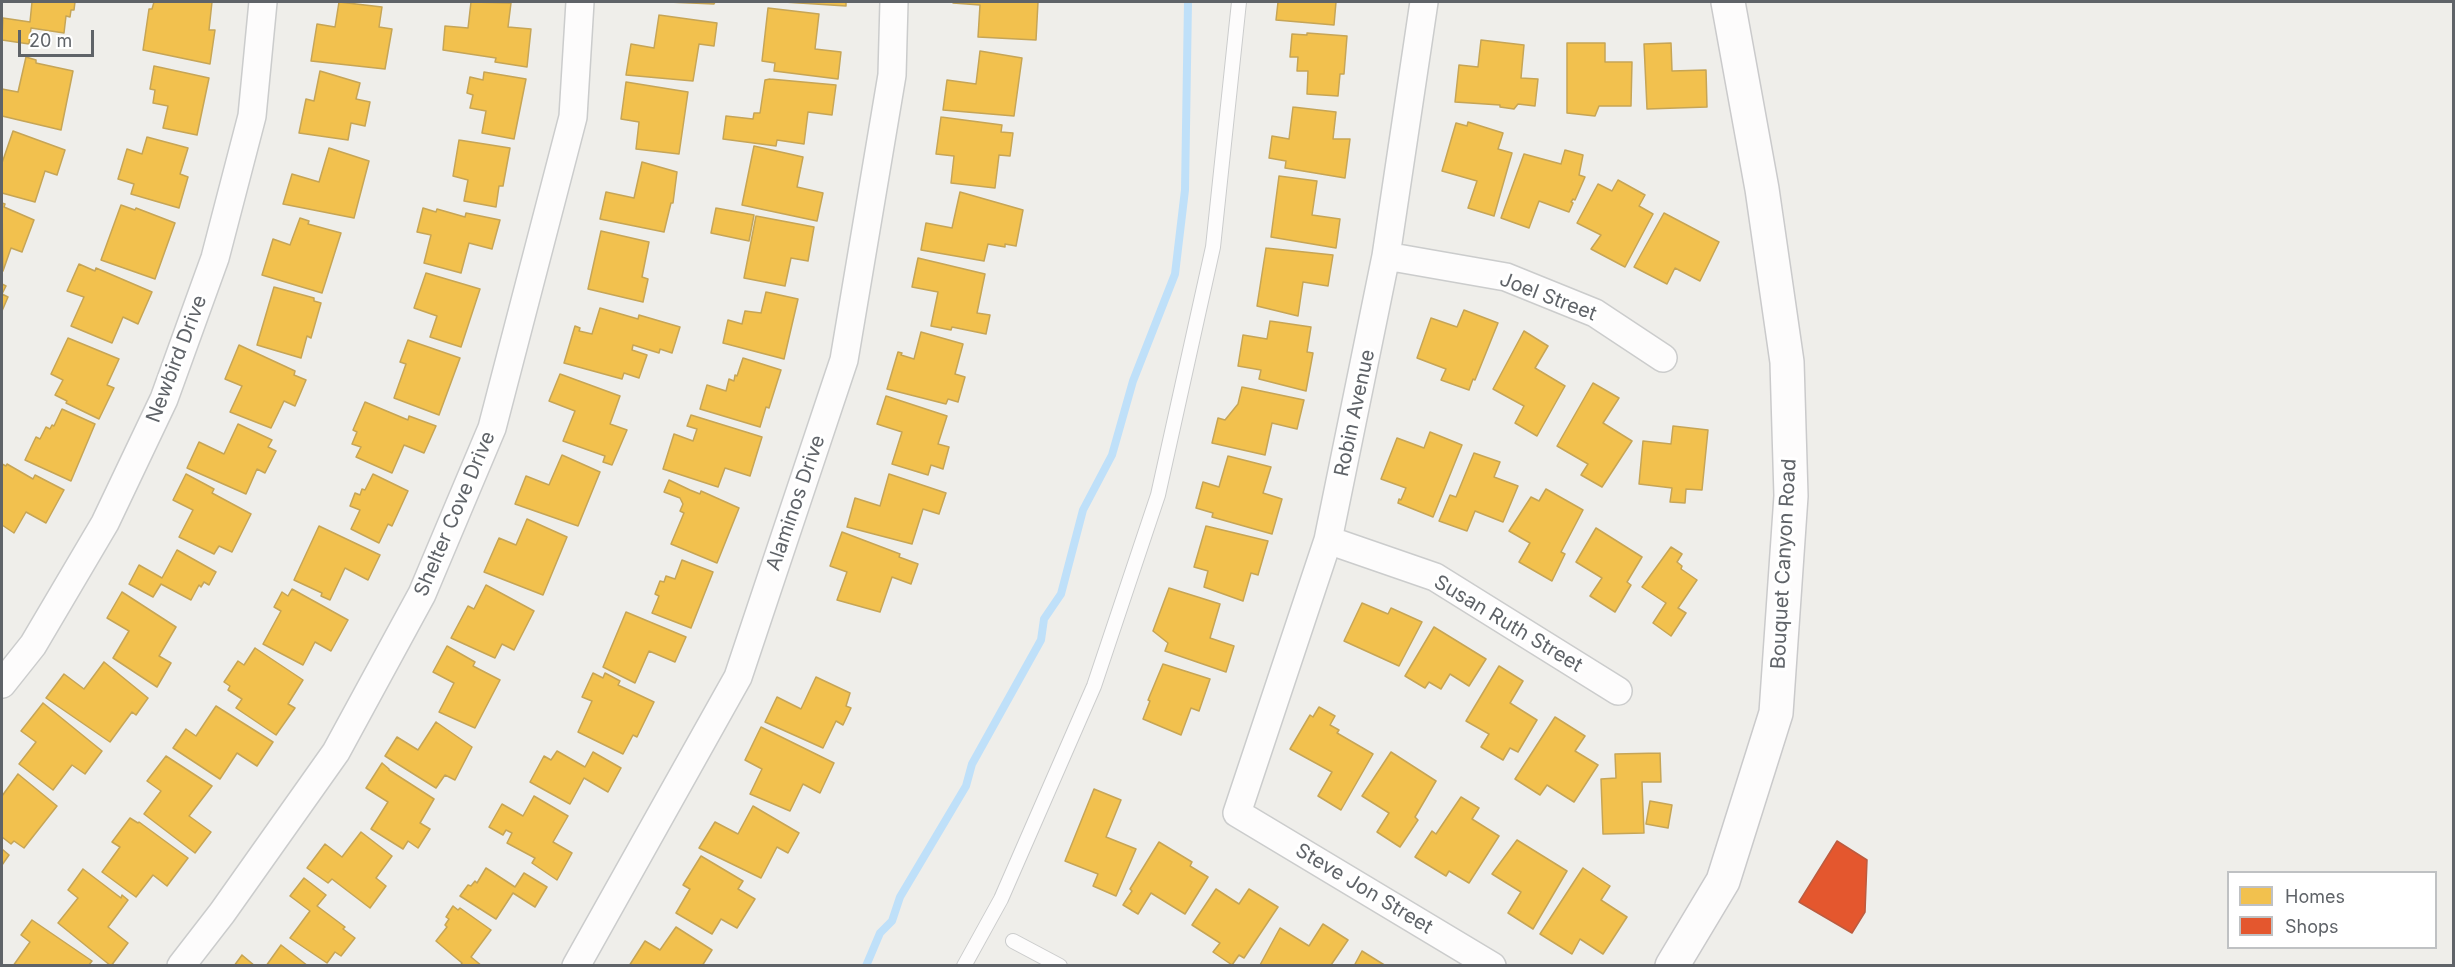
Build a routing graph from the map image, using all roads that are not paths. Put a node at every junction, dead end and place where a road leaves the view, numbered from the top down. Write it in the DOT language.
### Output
graph roads {
  1 [pos="263,2"];
  2 [pos="580,2"];
  3 [pos="894,2"];
  4 [pos="1239,2"];
  5 [pos="1424,2"];
  6 [pos="1728,2"];
  7 [pos="1386,256"];
  8 [pos="1663,358"];
  9 [pos="1328,540"];
  10 [pos="2,684"];
  11 [pos="1618,691"];
  12 [pos="1237,813"];
  13 [pos="1013,941"];
  14 [pos="181,966"];
  15 [pos="576,966"];
  16 [pos="964,966"];
  17 [pos="1060,966"];
  18 [pos="1492,966"];
  19 [pos="1672,966"];
  1 -- 10 [label="street, Newbird Drive"];
  2 -- 14 [label="street, Shelter Cove Drive"];
  3 -- 15 [label="street, Alaminos Drive"];
  4 -- 16 [label="lane"];
  5 -- 7 [label="street, Robin Avenue"];
  6 -- 19 [label="main road, Bouquet Canyon Road"];
  7 -- 8 [label="street, Joel Street"];
  7 -- 9 [label="street, Robin Avenue"];
  9 -- 11 [label="street, Susan Ruth Street"];
  9 -- 12 [label="street, Robin Avenue"];
  12 -- 18 [label="street, Steve Jon Street"];
  13 -- 17 [label="lane"];
}
